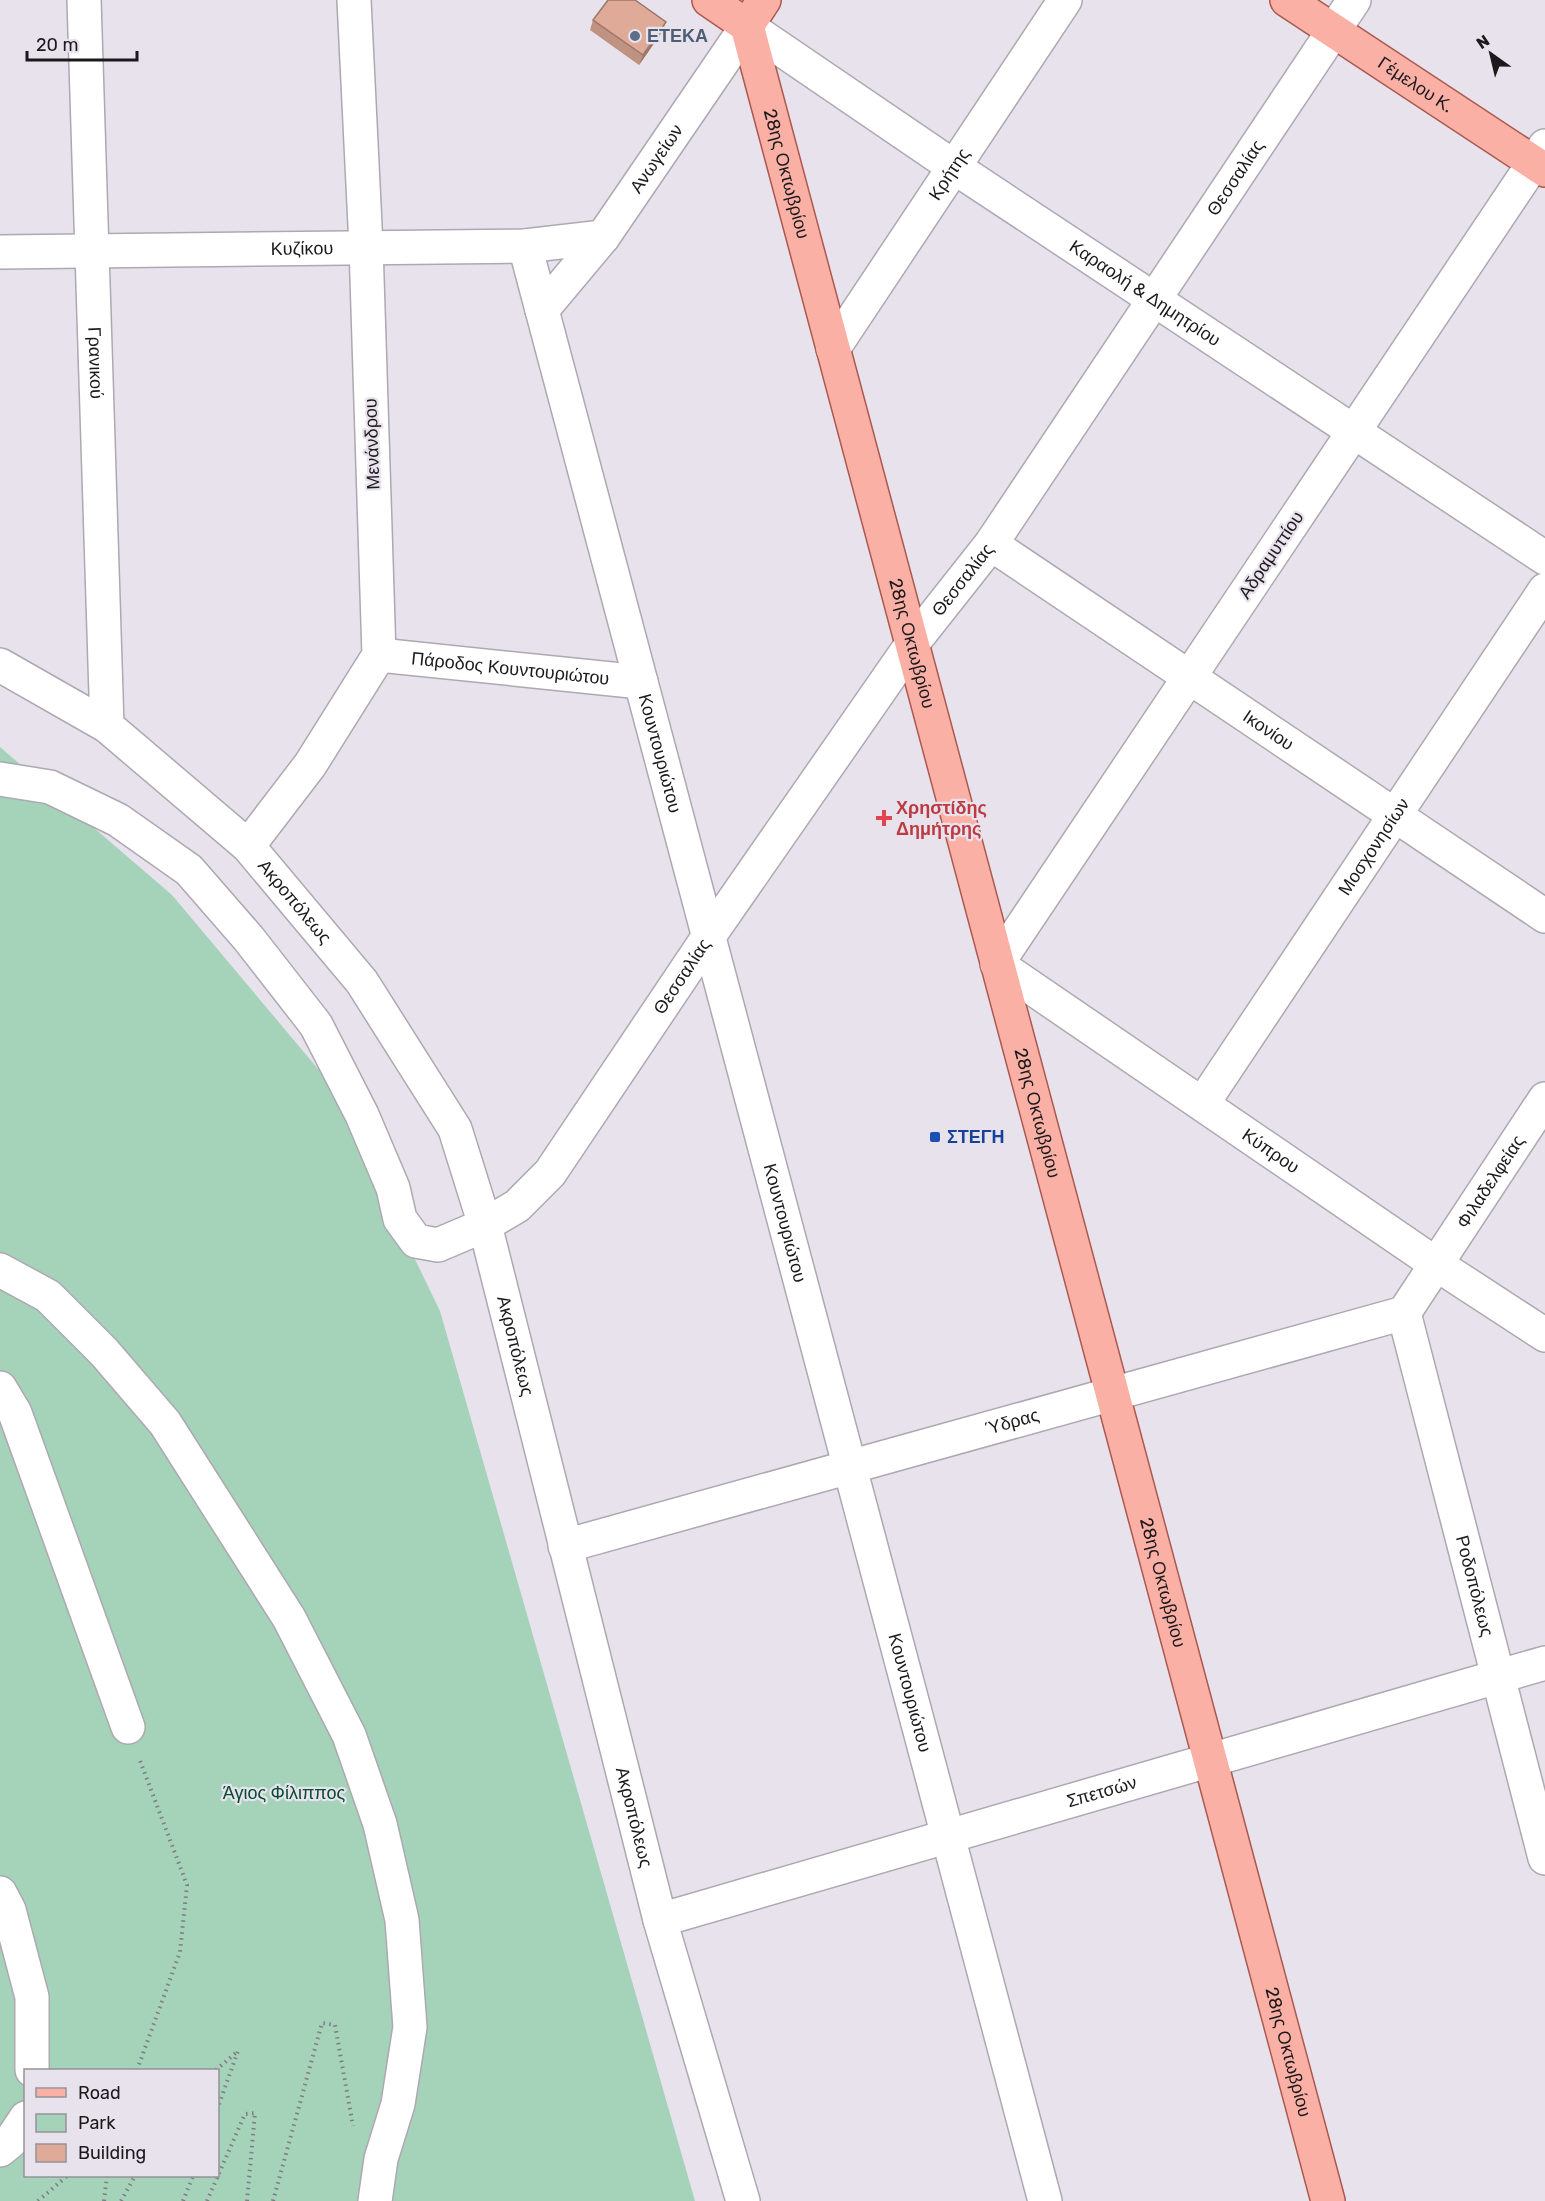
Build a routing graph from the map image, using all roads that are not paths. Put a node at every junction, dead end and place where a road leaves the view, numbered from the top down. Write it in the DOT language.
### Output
graph roads {
  1 [pos="84,0"];
  2 [pos="354,0"];
  3 [pos="709,0"];
  4 [pos="1065,0"];
  5 [pos="1287,0"];
  6 [pos="1354,0"];
  7 [pos="755,13"];
  8 [pos="1334,31"];
  9 [pos="1541,159"];
  10 [pos="954,167"];
  11 [pos="603,237"];
  12 [pos="366,246"];
  13 [pos="525,246"];
  14 [pos="93,249"];
  15 [pos="0,252"];
  16 [pos="1154,300"];
  17 [pos="542,310"];
  18 [pos="833,349"];
  19 [pos="1353,432"];
  20 [pos="992,544"];
  21 [pos="1545,558"];
  22 [pos="1545,590"];
  23 [pos="912,644"];
  24 [pos="379,655"];
  25 [pos="0,665"];
  26 [pos="1190,678"];
  27 [pos="641,682"];
  28 [pos="107,726"];
  29 [pos="0,779"];
  30 [pos="1395,815"];
  31 [pos="248,846"];
  32 [pos="1545,916"];
  33 [pos="709,936"];
  34 [pos="997,964"];
  35 [pos="1545,1100"];
  36 [pos="1203,1103"];
  37 [pos="485,1225"];
  38 [pos="1436,1264"];
  39 [pos="0,1270"];
  40 [pos="1404,1313"];
  41 [pos="1545,1335"];
  42 [pos="0,1388"];
  43 [pos="1112,1394"];
  44 [pos="850,1467"];
  45 [pos="565,1546"];
  46 [pos="1545,1663"];
  47 [pos="1497,1677"];
  48 [pos="128,1727"];
  49 [pos="1210,1760"];
  50 [pos="948,1836"];
  51 [pos="1545,1858"];
  52 [pos="0,1893"];
  53 [pos="660,1920"];
  54 [pos="32,2069"];
  55 [pos="24,2121"];
  56 [pos="0,2150"];
  57 [pos="375,2201"];
  58 [pos="743,2201"];
  59 [pos="1045,2201"];
  60 [pos="1328,2201"];
  1 -- 14 [label="street, Γρανικού"];
  2 -- 12 [label="street, Μενάνδρου"];
  3 -- 7 [label="main road"];
  4 -- 10 [label="street, Κρήτης"];
  5 -- 8 [label="main road, Γέμελου Κ."];
  6 -- 8 [label="street, Θεσσαλίας"];
  7 -- 10 [label="street, Καραολή & Δημητρίου"];
  7 -- 11 [label="street, Ανωγείων"];
  7 -- 18 [label="main road, 28ης Οκτωβρίου"];
  8 -- 9 [label="main road, Γέμελου Κ."];
  8 -- 16 [label="street, Θεσσαλίας"];
  9 -- 19 [label="street, Αδραμυττίου"];
  10 -- 16 [label="street, Καραολή & Δημητρίου"];
  10 -- 18 [label="street, Κρήτης"];
  11 -- 13 [label="street, Κυζίκου"];
  11 -- 17 [label="street, Ανωγείων"];
  12 -- 13 [label="street, Κυζίκου"];
  12 -- 14 [label="street, Κυζίκου"];
  12 -- 24 [label="street, Μενάνδρου"];
  13 -- 17 [label="street, Κουντουριώτου"];
  14 -- 15 [label="street, Κυζίκου"];
  14 -- 28 [label="street, Γρανικού"];
  16 -- 19 [label="street, Καραολή & Δημητρίου"];
  16 -- 20 [label="street, Θεσσαλίας"];
  17 -- 27 [label="street, Κουντουριώτου"];
  18 -- 23 [label="main road, 28ης Οκτωβρίου"];
  19 -- 21 [label="street, Καραολή & Δημητρίου"];
  19 -- 26 [label="street, Αδραμυττίου"];
  20 -- 23 [label="street, Θεσσαλίας"];
  20 -- 26 [label="street, Ικονίου"];
  22 -- 30 [label="street, Μοσχονησίων"];
  23 -- 33 [label="street, Θεσσαλίας"];
  23 -- 34 [label="main road, 28ης Οκτωβρίου"];
  24 -- 27 [label="street, Πάροδος Κουντουριώτου"];
  24 -- 31 [label="street"];
  25 -- 28 [label="street, Ακροπόλεως"];
  26 -- 30 [label="street, Ικονίου"];
  26 -- 34 [label="street, Αδραμυττίου"];
  27 -- 33 [label="street, Κουντουριώτου"];
  28 -- 31 [label="street, Ακροπόλεως"];
  29 -- 37 [label="street, Θεσσαλίας"];
  30 -- 32 [label="street, Ικονίου"];
  30 -- 36 [label="street, Μοσχονησίων"];
  31 -- 37 [label="street, Ακροπόλεως"];
  33 -- 37 [label="street, Θεσσαλίας"];
  33 -- 44 [label="street, Κουντουριώτου"];
  34 -- 36 [label="street, Κύπρου"];
  34 -- 43 [label="main road, 28ης Οκτωβρίου"];
  35 -- 38 [label="street, Φιλαδελφείας"];
  36 -- 38 [label="street, Κύπρου"];
  37 -- 45 [label="street, Ακροπόλεως"];
  38 -- 40 [label="street"];
  38 -- 41 [label="street, Κύπρου"];
  39 -- 57 [label="street"];
  40 -- 43 [label="street, Ύδρας"];
  40 -- 47 [label="street, Ροδοπόλεως"];
  42 -- 48 [label="street"];
  43 -- 44 [label="street, Ύδρας"];
  43 -- 49 [label="main road, 28ης Οκτωβρίου"];
  44 -- 45 [label="street, Ύδρας"];
  44 -- 50 [label="street, Κουντουριώτου"];
  45 -- 53 [label="street, Ακροπόλεως"];
  46 -- 47 [label="street, Σπετσών"];
  47 -- 49 [label="street, Σπετσών"];
  47 -- 51 [label="street, Ροδοπόλεως"];
  49 -- 50 [label="street, Σπετσών"];
  49 -- 60 [label="main road, 28ης Οκτωβρίου"];
  50 -- 53 [label="street, Σπετσών"];
  50 -- 59 [label="street, Κουντουριώτου"];
  52 -- 54 [label="street"];
  53 -- 58 [label="street, Ακροπόλεως"];
  55 -- 56 [label="street"];
}
